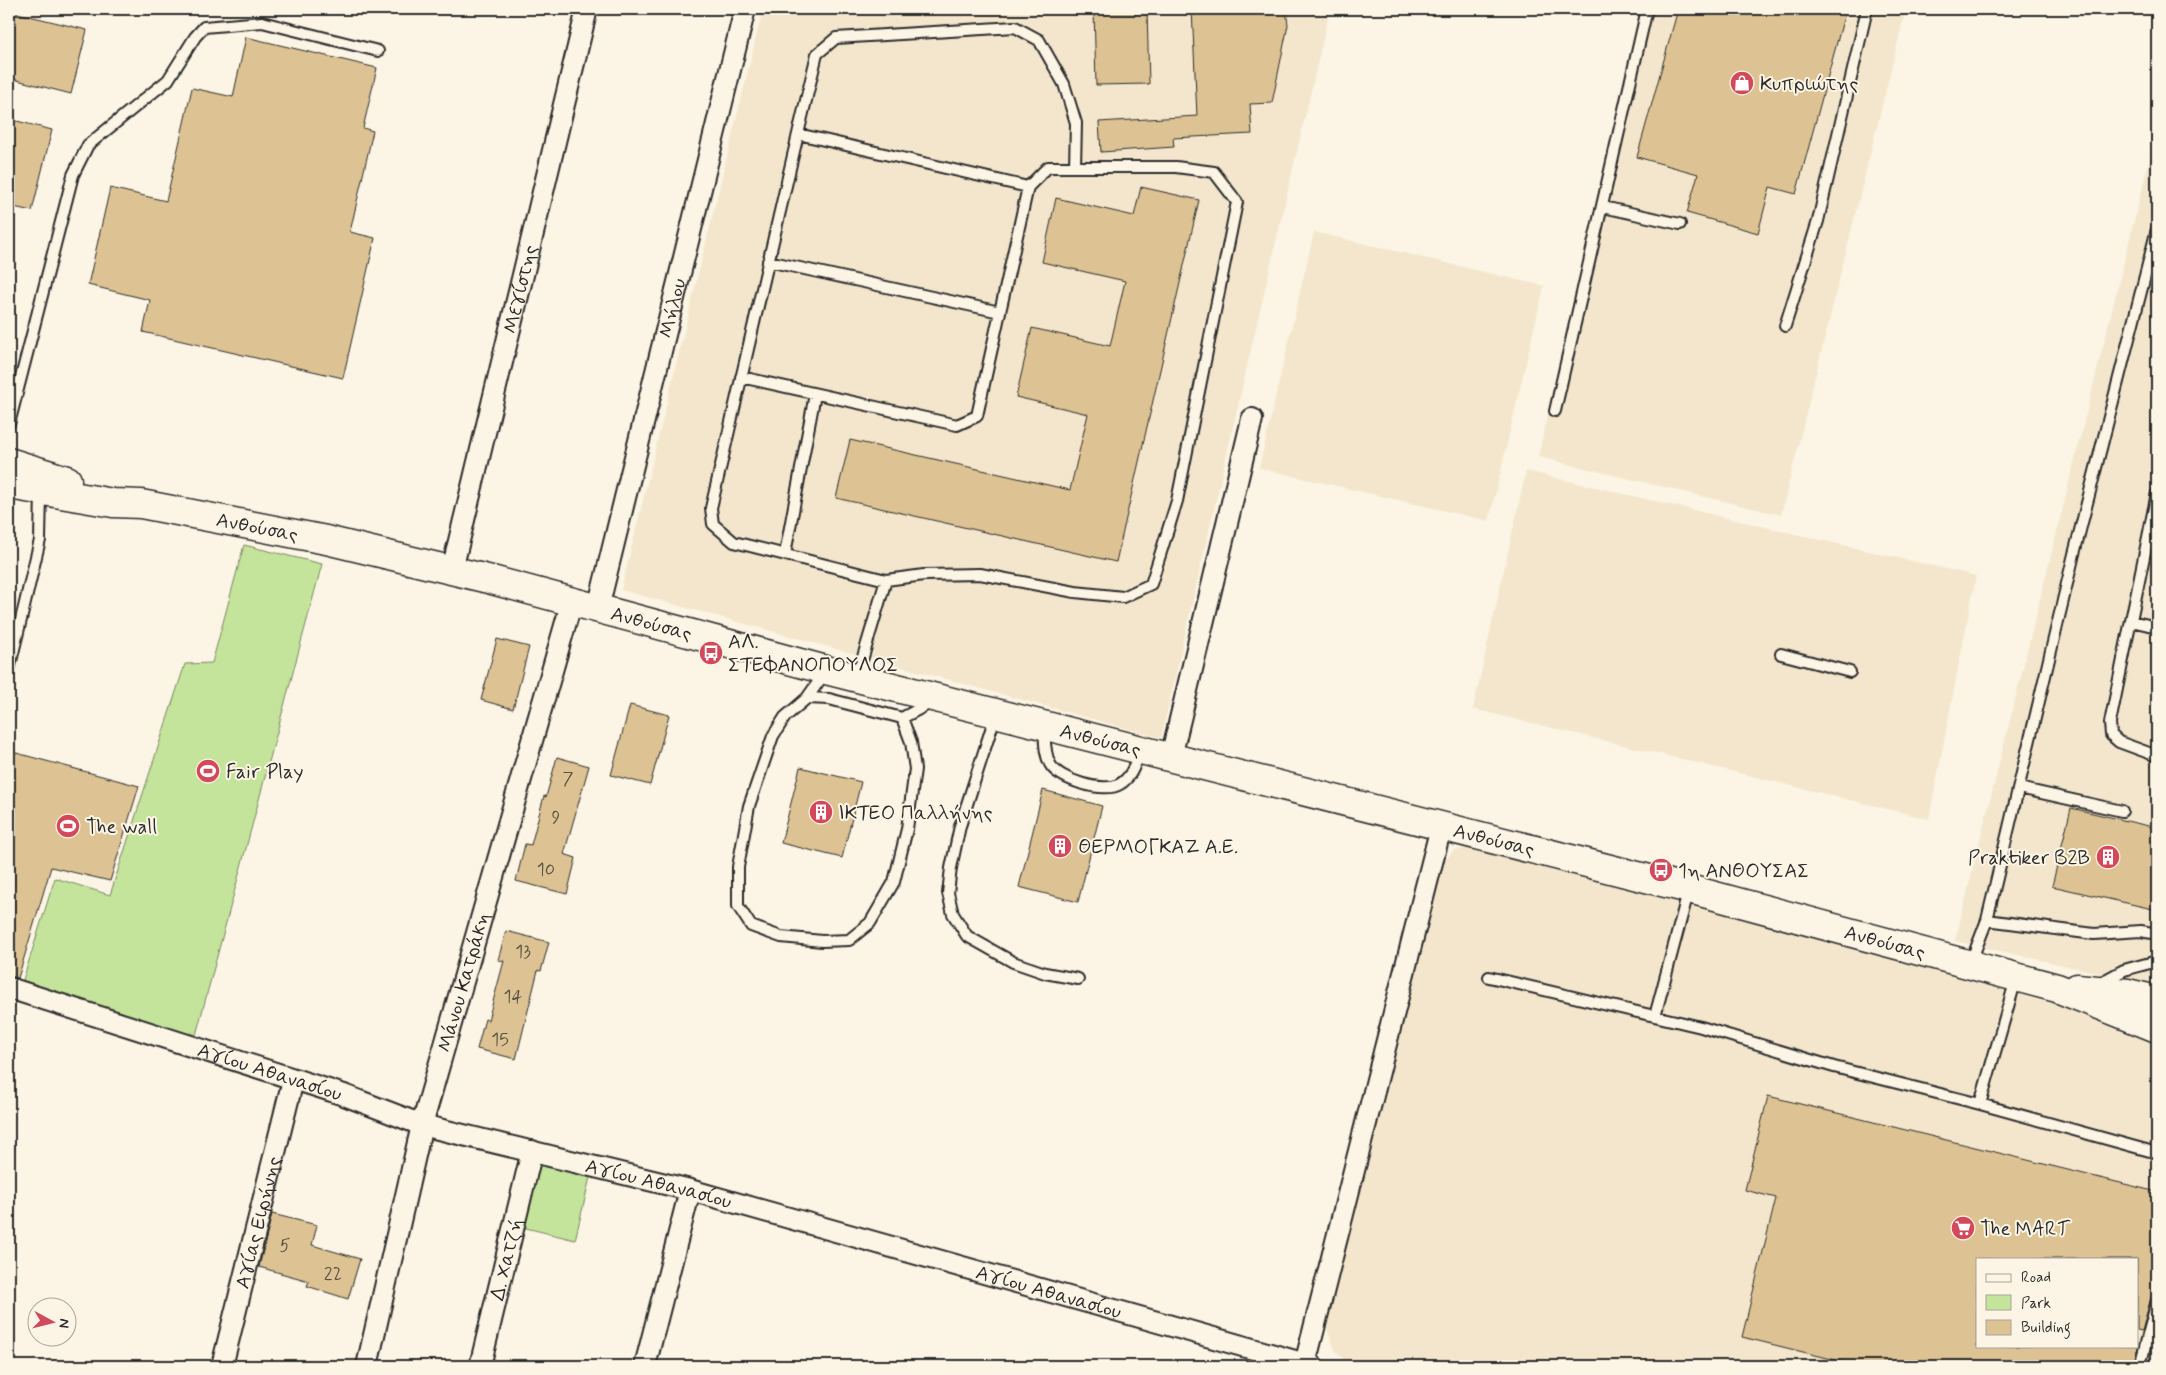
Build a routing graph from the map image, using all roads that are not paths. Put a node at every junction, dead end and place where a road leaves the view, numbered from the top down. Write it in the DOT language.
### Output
graph roads {
  1 [pos="587,9"];
  2 [pos="745,9"];
  3 [pos="1648,9"];
  4 [pos="1867,9"];
  5 [pos="378,51"];
  6 [pos="798,134"];
  7 [pos="1075,167"];
  8 [pos="1028,187"];
  9 [pos="1603,207"];
  10 [pos="1680,224"];
  11 [pos="2157,228"];
  12 [pos="768,261"];
  13 [pos="1000,312"];
  14 [pos="1785,326"];
  15 [pos="741,377"];
  16 [pos="815,394"];
  17 [pos="1555,411"];
  18 [pos="1252,419"];
  19 [pos="9,424"];
  20 [pos="9,462"];
  21 [pos="9,485"];
  22 [pos="41,491"];
  23 [pos="2157,493"];
  24 [pos="141,504"];
  25 [pos="785,554"];
  26 [pos="452,570"];
  27 [pos="886,580"];
  28 [pos="572,601"];
  29 [pos="598,608"];
  30 [pos="2131,621"];
  31 [pos="2157,627"];
  32 [pos="1781,654"];
  33 [pos="9,670"];
  34 [pos="826,670"];
  35 [pos="1850,672"];
  36 [pos="857,678"];
  37 [pos="807,698"];
  38 [pos="939,698"];
  39 [pos="996,713"];
  40 [pos="902,718"];
  41 [pos="1044,725"];
  42 [pos="1141,749"];
  43 [pos="2157,756"];
  44 [pos="1171,757"];
  45 [pos="2019,788"];
  46 [pos="2122,811"];
  47 [pos="1441,827"];
  48 [pos="1689,889"];
  49 [pos="1987,920"];
  50 [pos="2157,934"];
  51 [pos="2157,961"];
  52 [pos="1970,966"];
  53 [pos="1489,977"];
  54 [pos="2016,978"];
  55 [pos="1078,979"];
  56 [pos="9,988"];
  57 [pos="2057,988"];
  58 [pos="2091,988"];
  59 [pos="2157,1000"];
  60 [pos="1655,1016"];
  61 [pos="2157,1028"];
  62 [pos="293,1080"];
  63 [pos="1980,1104"];
  64 [pos="422,1125"];
  65 [pos="532,1151"];
  66 [pos="2157,1153"];
  67 [pos="690,1190"];
  68 [pos="2157,1301"];
  69 [pos="1309,1365"];
  70 [pos="222,1366"];
  71 [pos="367,1366"];
  72 [pos="480,1366"];
  73 [pos="645,1366"];
  74 [pos="2140,1366"];
  1 -- 26 [label="street, Μεγίστης"];
  2 -- 29 [label="street, Μήλου"];
  3 -- 9 [label="lane"];
  4 -- 14 [label="lane"];
  5 -- 19 [label="lane"];
  6 -- 7 [label="lane"];
  6 -- 8 [label="lane"];
  6 -- 12 [label="lane"];
  7 -- 8 [label="lane"];
  7 -- 27 [label="lane"];
  8 -- 13 [label="lane"];
  9 -- 10 [label="lane"];
  9 -- 17 [label="lane"];
  11 -- 45 [label="lane"];
  12 -- 13 [label="lane"];
  12 -- 15 [label="lane"];
  13 -- 16 [label="lane"];
  15 -- 16 [label="lane"];
  15 -- 25 [label="lane"];
  16 -- 25 [label="lane"];
  18 -- 44 [label="street"];
  20 -- 24 [label="street, Ανθούσας"];
  21 -- 22 [label="street, Ανθούσας"];
  22 -- 24 [label="street, Ανθούσας"];
  22 -- 33 [label="lane"];
  23 -- 30 [label="lane"];
  24 -- 26 [label="street, Ανθούσας"];
  25 -- 27 [label="lane"];
  26 -- 28 [label="street, Ανθούσας"];
  27 -- 36 [label="lane"];
  28 -- 29 [label="street, Ανθούσας"];
  28 -- 64 [label="street, Μάνου Κατράκη"];
  29 -- 34 [label="street, Ανθούσας"];
  30 -- 31 [label="lane"];
  30 -- 43 [label="lane"];
  32 -- 35 [label="lane"];
  34 -- 36 [label="street, Ανθούσας"];
  34 -- 37 [label="lane"];
  36 -- 38 [label="street, Ανθούσας"];
  37 -- 40 [label="lane"];
  37 -- 40 [label="lane"];
  38 -- 39 [label="street, Ανθούσας"];
  38 -- 40 [label="lane"];
  39 -- 41 [label="street, Ανθούσας"];
  39 -- 55 [label="lane"];
  41 -- 42 [label="street, Ανθούσας"];
  41 -- 42 [label="lane"];
  42 -- 44 [label="street, Ανθούσας"];
  44 -- 47 [label="street, Ανθούσας"];
  45 -- 46 [label="lane"];
  45 -- 49 [label="lane"];
  47 -- 48 [label="street, Ανθούσας"];
  47 -- 69 [label="street"];
  48 -- 52 [label="street, Ανθούσας"];
  48 -- 60 [label="lane"];
  49 -- 50 [label="lane"];
  49 -- 52 [label="lane"];
  51 -- 58 [label="lane"];
  52 -- 54 [label="street, Ανθούσας"];
  53 -- 60 [label="lane"];
  54 -- 57 [label="street, Ανθούσας"];
  54 -- 63 [label="lane"];
  56 -- 62 [label="street, Αγίου Αθανασίου"];
  57 -- 58 [label="street, Ανθούσας"];
  57 -- 61 [label="street, Ανθούσας"];
  58 -- 59 [label="street, Ανθούσας"];
  60 -- 63 [label="lane"];
  62 -- 64 [label="street, Αγίου Αθανασίου"];
  62 -- 70 [label="street, Αγίας Ειρήνης"];
  63 -- 66 [label="lane"];
  64 -- 65 [label="street, Αγίου Αθανασίου"];
  64 -- 71 [label="street, Μάνου Κατράκη"];
  65 -- 67 [label="street, Αγίου Αθανασίου"];
  65 -- 72 [label="street, Δ. Χατζή"];
  67 -- 69 [label="street, Αγίου Αθανασίου"];
  67 -- 73 [label="street"];
  68 -- 74 [label="lane"];
}
